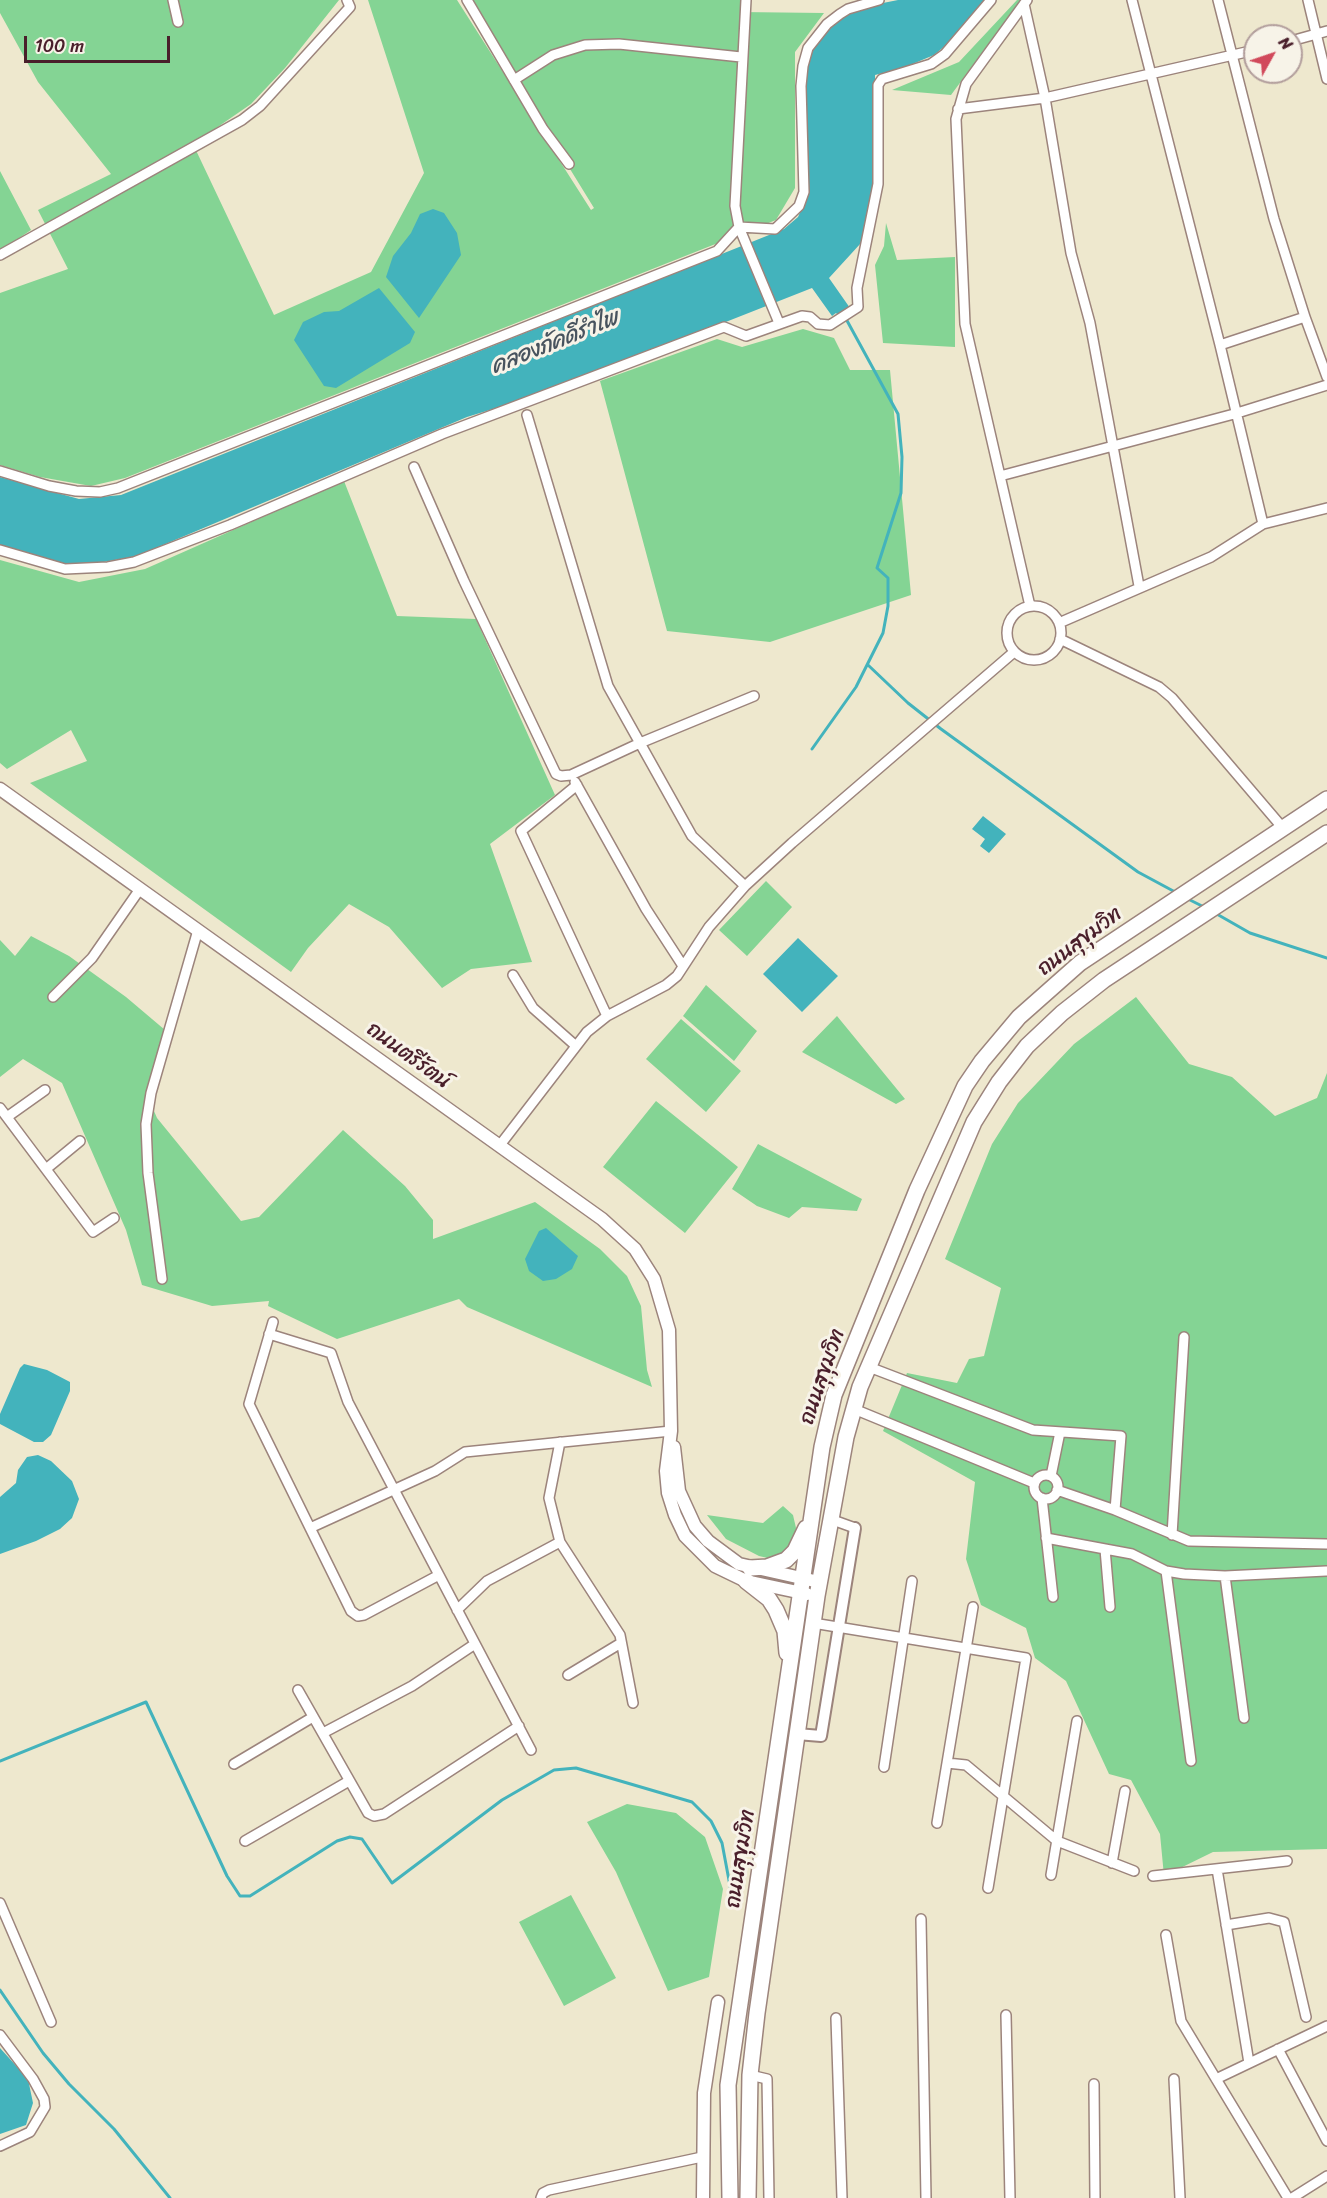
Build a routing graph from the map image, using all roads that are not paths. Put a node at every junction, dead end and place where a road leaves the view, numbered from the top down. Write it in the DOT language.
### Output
graph roads {
  1 [pos="173,0"];
  2 [pos="347,0"];
  3 [pos="467,0"];
  4 [pos="746,0"];
  5 [pos="879,0"];
  6 [pos="991,0"];
  7 [pos="1132,0"];
  8 [pos="1218,0"];
  9 [pos="1308,0"];
  10 [pos="1025,2"];
  11 [pos="178,22"];
  12 [pos="1327,32"];
  13 [pos="1316,34"];
  14 [pos="1303,38"];
  15 [pos="1243,53"];
  16 [pos="1234,55"];
  17 [pos="741,57"];
  18 [pos="1149,74"];
  19 [pos="1327,79"];
  20 [pos="514,80"];
  21 [pos="1045,98"];
  22 [pos="958,109"];
  23 [pos="569,164"];
  24 [pos="739,226"];
  25 [pos="0,255"];
  26 [pos="1305,317"];
  27 [pos="779,323"];
  28 [pos="1220,345"];
  29 [pos="1327,377"];
  30 [pos="1327,385"];
  31 [pos="1234,414"];
  32 [pos="527,415"];
  33 [pos="1112,446"];
  34 [pos="414,467"];
  35 [pos="0,471"];
  36 [pos="1000,476"];
  37 [pos="1327,508"];
  38 [pos="1263,524"];
  39 [pos="0,550"];
  40 [pos="1139,586"];
  41 [pos="1030,606"];
  42 [pos="1059,623"];
  43 [pos="1060,639"];
  44 [pos="1014,652"];
  45 [pos="754,696"];
  46 [pos="640,743"];
  47 [pos="571,775"];
  48 [pos="577,785"];
  49 [pos="0,789"];
  50 [pos="1327,799"];
  51 [pos="1282,827"];
  52 [pos="1327,833"];
  53 [pos="745,886"];
  54 [pos="141,889"];
  55 [pos="198,930"];
  56 [pos="683,966"];
  57 [pos="513,975"];
  58 [pos="54,997"];
  59 [pos="607,1016"];
  60 [pos="576,1046"];
  61 [pos="45,1090"];
  62 [pos="0,1108"];
  63 [pos="7,1117"];
  64 [pos="80,1141"];
  65 [pos="500,1145"];
  66 [pos="46,1168"];
  67 [pos="114,1218"];
  68 [pos="896,1247"];
  69 [pos="918,1254"];
  70 [pos="162,1279"];
  71 [pos="273,1322"];
  72 [pos="269,1334"];
  73 [pos="1184,1337"];
  74 [pos="869,1366"];
  75 [pos="854,1409"];
  76 [pos="671,1431"];
  77 [pos="1060,1432"];
  78 [pos="560,1442"];
  79 [pos="1051,1476"];
  80 [pos="1034,1483"];
  81 [pos="394,1489"];
  82 [pos="1057,1490"];
  83 [pos="1042,1498"];
  84 [pos="813,1510"];
  85 [pos="1115,1510"];
  86 [pos="830,1519"];
  87 [pos="310,1528"];
  88 [pos="855,1528"];
  89 [pos="1172,1535"];
  90 [pos="1046,1538"];
  91 [pos="561,1542"];
  92 [pos="1327,1544"];
  93 [pos="1105,1549"];
  94 [pos="1166,1571"];
  95 [pos="1326,1571"];
  96 [pos="439,1575"];
  97 [pos="748,1575"];
  98 [pos="1225,1576"];
  99 [pos="912,1581"];
  100 [pos="810,1587"];
  101 [pos="1053,1598"];
  102 [pos="1110,1606"];
  103 [pos="973,1607"];
  104 [pos="458,1610"];
  105 [pos="813,1623"];
  106 [pos="839,1628"];
  107 [pos="905,1638"];
  108 [pos="621,1643"];
  109 [pos="476,1644"];
  110 [pos="966,1648"];
  111 [pos="790,1674"];
  112 [pos="568,1675"];
  113 [pos="298,1690"];
  114 [pos="633,1702"];
  115 [pos="314,1717"];
  116 [pos="1244,1718"];
  117 [pos="1077,1721"];
  118 [pos="519,1726"];
  119 [pos="322,1733"];
  120 [pos="797,1734"];
  121 [pos="531,1750"];
  122 [pos="1191,1761"];
  123 [pos="947,1763"];
  124 [pos="234,1764"];
  125 [pos="884,1767"];
  126 [pos="349,1781"];
  127 [pos="1125,1791"];
  128 [pos="1003,1796"];
  129 [pos="937,1823"];
  130 [pos="245,1841"];
  131 [pos="1057,1841"];
  132 [pos="1287,1861"];
  133 [pos="1112,1863"];
  134 [pos="1217,1869"];
  135 [pos="1134,1871"];
  136 [pos="1051,1875"];
  137 [pos="1154,1876"];
  138 [pos="988,1888"];
  139 [pos="0,1903"];
  140 [pos="921,1919"];
  141 [pos="1226,1925"];
  142 [pos="1166,1935"];
  143 [pos="718,2002"];
  144 [pos="1006,2015"];
  145 [pos="1306,2017"];
  146 [pos="836,2018"];
  147 [pos="51,2022"];
  148 [pos="1327,2026"];
  149 [pos="0,2035"];
  150 [pos="1278,2049"];
  151 [pos="1249,2063"];
  152 [pos="750,2075"];
  153 [pos="1174,2079"];
  154 [pos="1216,2079"];
  155 [pos="1094,2084"];
  156 [pos="1327,2142"];
  157 [pos="0,2146"];
  158 [pos="702,2157"];
  159 [pos="1327,2176"];
  160 [pos="541,2198"];
  161 [pos="703,2198"];
  162 [pos="730,2198"];
  163 [pos="748,2198"];
  164 [pos="769,2198"];
  165 [pos="842,2198"];
  166 [pos="926,2198"];
  167 [pos="1010,2198"];
  168 [pos="1095,2198"];
  169 [pos="1180,2198"];
  170 [pos="1290,2198"];
  1 -- 11 [label="street"];
  2 -- 25 [label="street"];
  3 -- 20 [label="street"];
  4 -- 17 [label="street"];
  5 -- 24 [label="street"];
  6 -- 27 [label="street"];
  7 -- 18 [label="street"];
  8 -- 16 [label="street"];
  9 -- 13 [label="street"];
  10 -- 21 [label="street"];
  10 -- 22 [label="street"];
  12 -- 13 [label="street"];
  13 -- 14 [label="street"];
  13 -- 19 [label="street"];
  15 -- 16 [label="street"];
  16 -- 18 [label="street"];
  16 -- 26 [label="street"];
  17 -- 20 [label="street"];
  17 -- 24 [label="street"];
  18 -- 21 [label="street"];
  18 -- 28 [label="street"];
  20 -- 23 [label="street"];
  21 -- 22 [label="street"];
  21 -- 33 [label="street"];
  22 -- 36 [label="street"];
  24 -- 27 [label="street"];
  24 -- 35 [label="street"];
  26 -- 28 [label="street"];
  26 -- 29 [label="street"];
  27 -- 39 [label="street"];
  28 -- 31 [label="street"];
  30 -- 31 [label="street"];
  31 -- 33 [label="street"];
  31 -- 38 [label="street"];
  32 -- 46 [label="street"];
  33 -- 36 [label="street"];
  33 -- 40 [label="street"];
  34 -- 47 [label="street"];
  36 -- 41 [label="street"];
  37 -- 38 [label="street"];
  38 -- 40 [label="street"];
  40 -- 42 [label="street"];
  41 -- 42 [label="street"];
  41 -- 44 [label="street"];
  42 -- 43 [label="street"];
  43 -- 44 [label="street"];
  43 -- 51 [label="street"];
  44 -- 53 [label="street"];
  45 -- 46 [label="street"];
  46 -- 47 [label="street"];
  46 -- 53 [label="street"];
  47 -- 48 [label="street"];
  48 -- 56 [label="street"];
  48 -- 59 [label="street"];
  49 -- 54 [label="main road, ถนนตรีรัตน์"];
  50 -- 51 [label="highway, ถนนสุขุมวิท"];
  51 -- 68 [label="highway, ถนนสุขุมวิท"];
  52 -- 69 [label="highway, ถนนสุขุมวิท"];
  53 -- 56 [label="street"];
  54 -- 55 [label="main road, ถนนตรีรัตน์"];
  54 -- 58 [label="street"];
  55 -- 65 [label="main road, ถนนตรีรัตน์"];
  55 -- 70 [label="street"];
  56 -- 59 [label="street"];
  57 -- 60 [label="street"];
  59 -- 60 [label="street"];
  60 -- 65 [label="street"];
  61 -- 63 [label="street"];
  62 -- 63 [label="street"];
  63 -- 66 [label="street"];
  64 -- 66 [label="street"];
  65 -- 76 [label="main road, ถนนตรีรัตน์"];
  66 -- 67 [label="street"];
  68 -- 69 [label="highway"];
  68 -- 84 [label="highway, ถนนสุขุมวิท"];
  69 -- 74 [label="highway, ถนนสุขุมวิท"];
  71 -- 72 [label="street"];
  72 -- 81 [label="street"];
  72 -- 87 [label="street"];
  73 -- 89 [label="street"];
  74 -- 75 [label="highway, ถนนสุขุมวิท"];
  74 -- 77 [label="street"];
  75 -- 80 [label="street"];
  75 -- 86 [label="highway, ถนนสุขุมวิท"];
  76 -- 78 [label="street"];
  76 -- 97 [label="main road, ถนนตรีรัตน์"];
  77 -- 79 [label="street"];
  77 -- 85 [label="street"];
  78 -- 81 [label="street"];
  78 -- 91 [label="street"];
  79 -- 80 [label="street"];
  79 -- 82 [label="street"];
  80 -- 83 [label="street"];
  81 -- 87 [label="street"];
  81 -- 96 [label="street"];
  82 -- 83 [label="street"];
  82 -- 85 [label="street"];
  83 -- 90 [label="street"];
  84 -- 97 [label="highway"];
  84 -- 100 [label="highway, ถนนสุขุมวิท"];
  85 -- 89 [label="street"];
  86 -- 88 [label="street"];
  86 -- 100 [label="highway, ถนนสุขุมวิท"];
  87 -- 96 [label="street"];
  88 -- 106 [label="street"];
  89 -- 92 [label="street"];
  90 -- 93 [label="street"];
  90 -- 101 [label="street"];
  91 -- 104 [label="street"];
  91 -- 108 [label="street"];
  93 -- 94 [label="street"];
  93 -- 102 [label="street"];
  94 -- 98 [label="street"];
  94 -- 122 [label="street"];
  95 -- 98 [label="street"];
  96 -- 104 [label="street"];
  97 -- 100 [label="main road, ถนนตรีรัตน์"];
  97 -- 111 [label="highway"];
  98 -- 116 [label="street"];
  99 -- 107 [label="street"];
  100 -- 105 [label="highway, ถนนสุขุมวิท"];
  100 -- 111 [label="highway, ถนนสุขุมวิท"];
  103 -- 110 [label="street"];
  104 -- 109 [label="street"];
  105 -- 106 [label="street"];
  105 -- 120 [label="highway, ถนนสุขุมวิท"];
  106 -- 107 [label="street"];
  106 -- 120 [label="street"];
  107 -- 110 [label="street"];
  107 -- 125 [label="street"];
  108 -- 112 [label="street"];
  108 -- 114 [label="street"];
  109 -- 118 [label="street"];
  109 -- 119 [label="street"];
  110 -- 123 [label="street"];
  110 -- 128 [label="street"];
  111 -- 162 [label="highway, ถนนสุขุมวิท"];
  113 -- 115 [label="street"];
  115 -- 119 [label="street"];
  115 -- 124 [label="street"];
  117 -- 131 [label="street"];
  118 -- 121 [label="street"];
  118 -- 126 [label="street"];
  119 -- 126 [label="street"];
  120 -- 152 [label="highway, ถนนสุขุมวิท"];
  123 -- 128 [label="street"];
  123 -- 129 [label="street"];
  126 -- 130 [label="street"];
  127 -- 133 [label="street"];
  128 -- 131 [label="street"];
  128 -- 138 [label="street"];
  131 -- 133 [label="street"];
  131 -- 136 [label="street"];
  132 -- 134 [label="street"];
  133 -- 135 [label="street"];
  134 -- 137 [label="street"];
  134 -- 141 [label="street"];
  139 -- 147 [label="street"];
  140 -- 166 [label="street"];
  141 -- 145 [label="street"];
  141 -- 151 [label="street"];
  142 -- 154 [label="street"];
  143 -- 158 [label="main road"];
  144 -- 167 [label="street"];
  146 -- 165 [label="street"];
  148 -- 150 [label="street"];
  149 -- 157 [label="street"];
  150 -- 151 [label="street"];
  150 -- 156 [label="street"];
  151 -- 154 [label="street"];
  152 -- 163 [label="highway, ถนนสุขุมวิท"];
  152 -- 164 [label="street"];
  153 -- 169 [label="street"];
  154 -- 170 [label="street"];
  155 -- 168 [label="street"];
  158 -- 160 [label="street"];
  158 -- 161 [label="main road"];
  159 -- 170 [label="street"];
}
